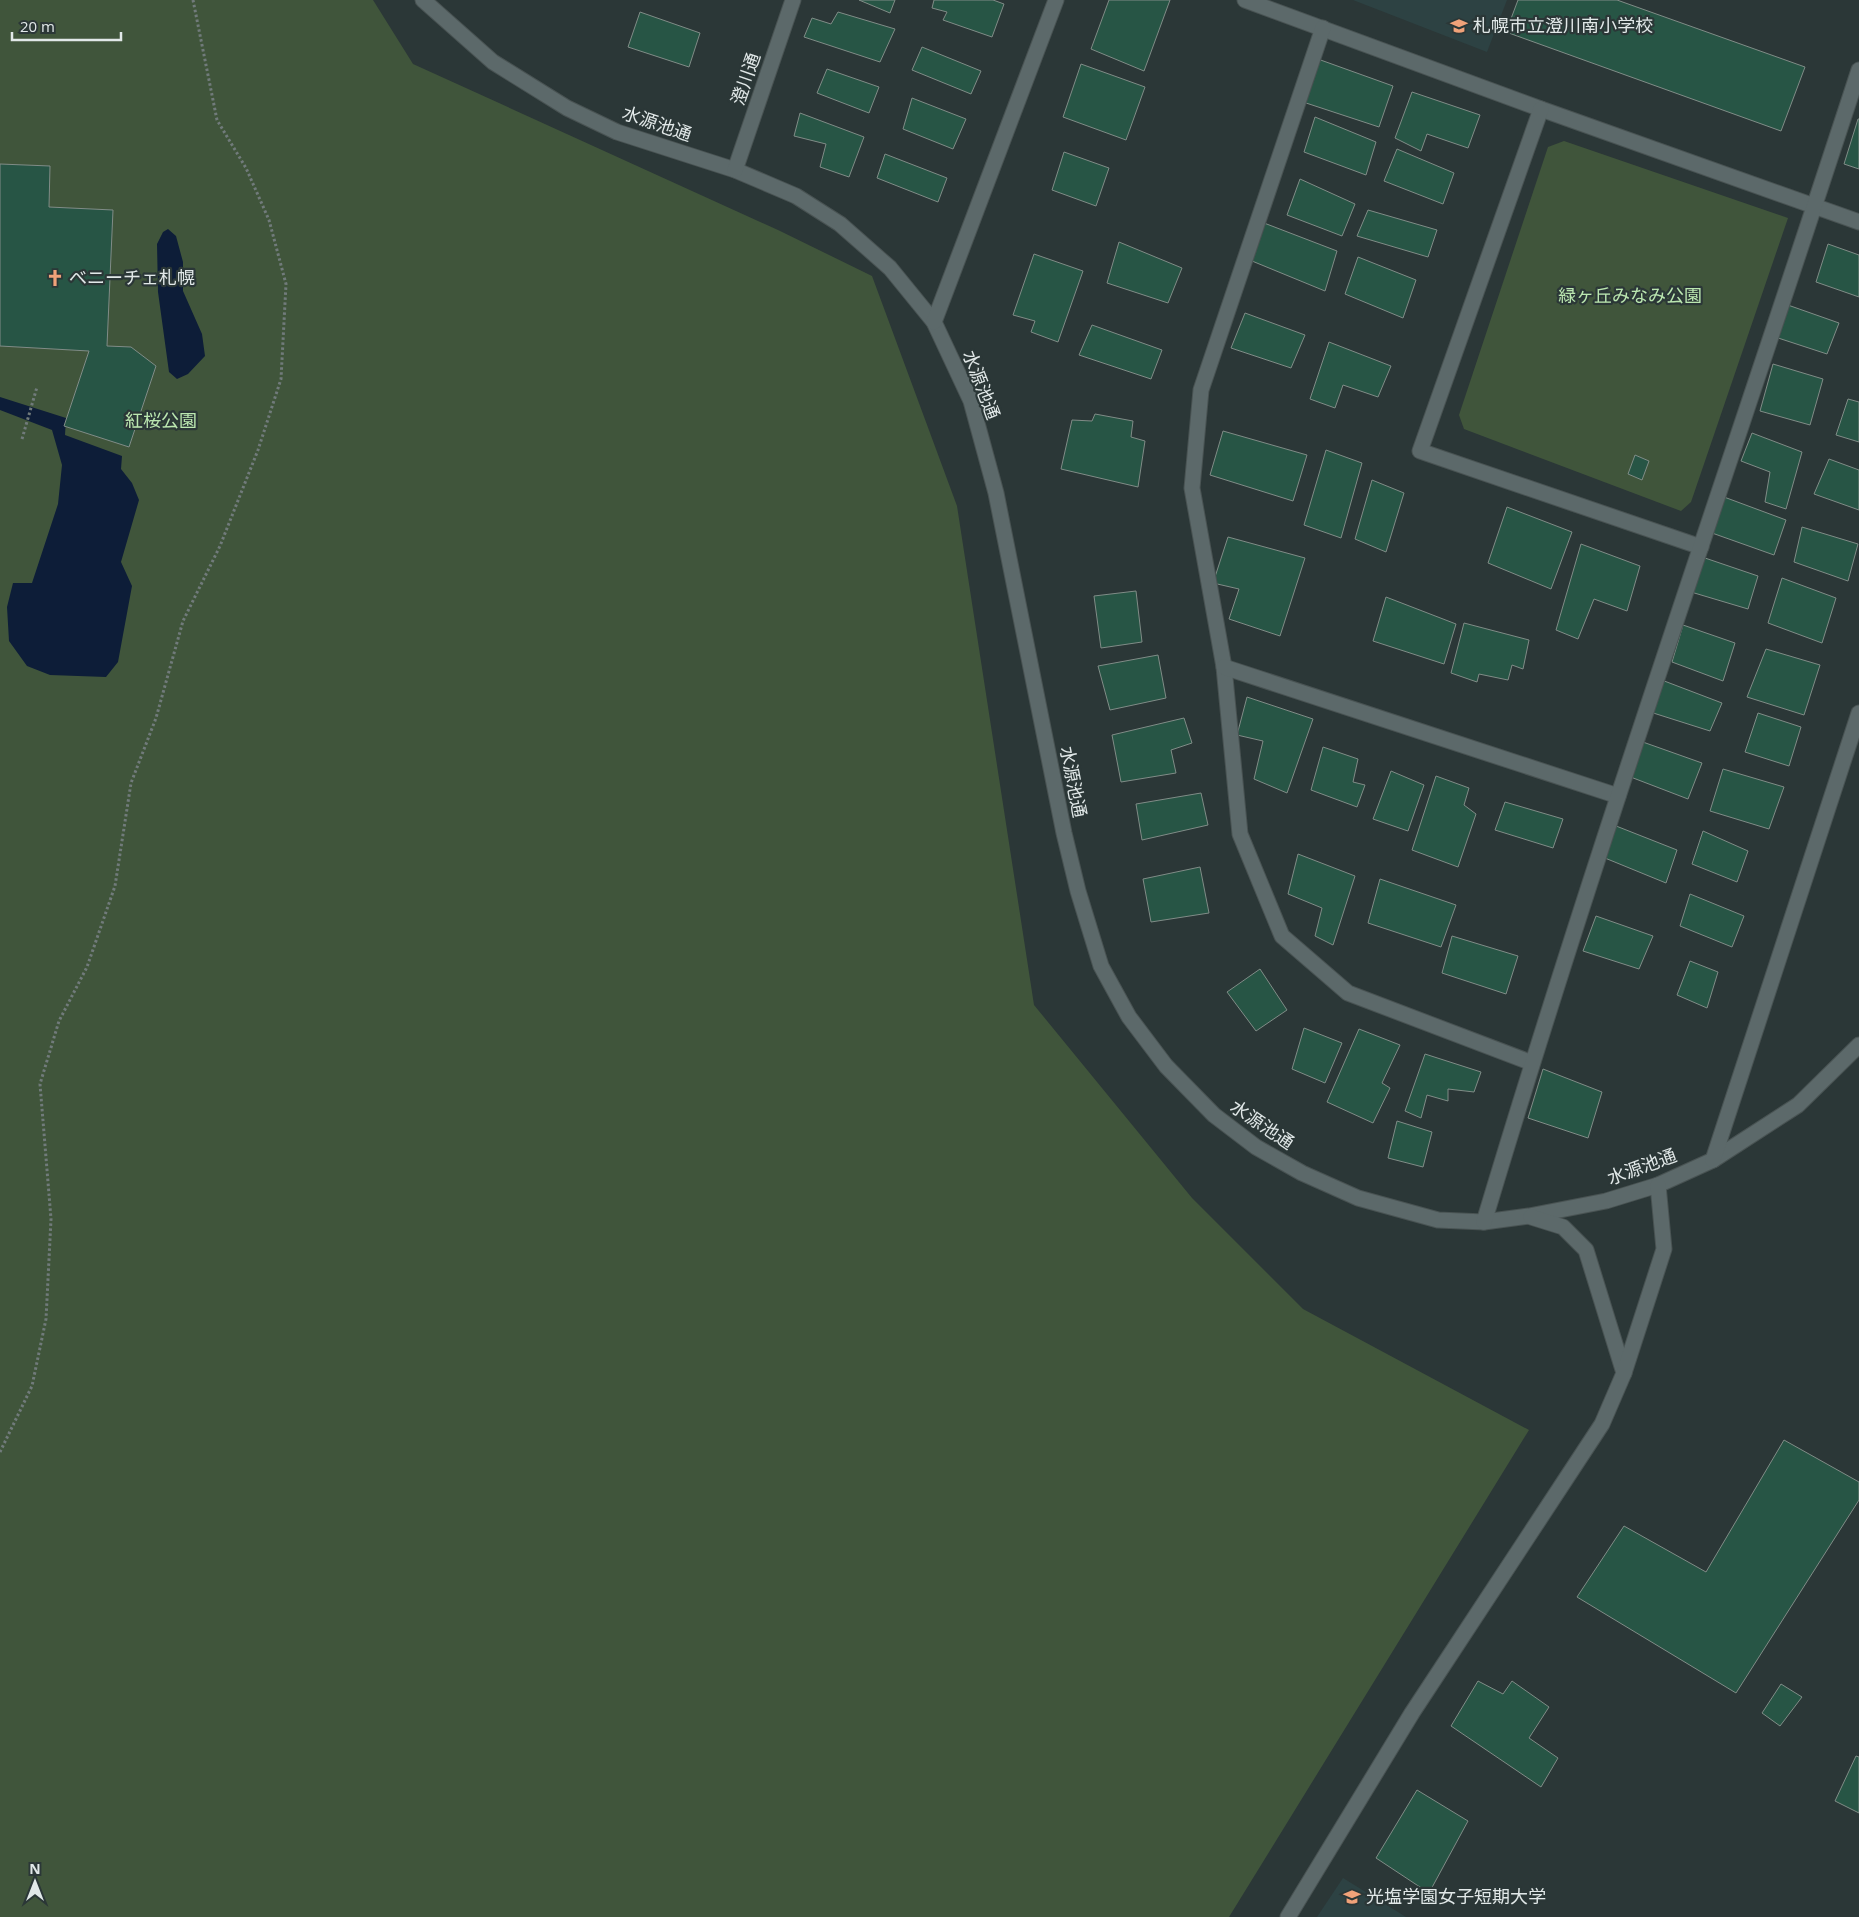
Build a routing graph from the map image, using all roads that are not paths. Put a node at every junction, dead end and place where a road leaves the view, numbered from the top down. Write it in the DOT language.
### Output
graph roads {
  1 [pos="423,0"];
  2 [pos="793,0"];
  3 [pos="1056,0"];
  4 [pos="1245,0"];
  5 [pos="1323,28"];
  6 [pos="1859,70"];
  7 [pos="1541,109"];
  8 [pos="735,170"];
  9 [pos="1814,207"];
  10 [pos="1859,222"];
  11 [pos="934,322"];
  12 [pos="1701,547"];
  13 [pos="1224,667"];
  14 [pos="1859,712"];
  15 [pos="1618,796"];
  16 [pos="1859,1045"];
  17 [pos="1532,1063"];
  18 [pos="1713,1160"];
  19 [pos="1658,1185"];
  20 [pos="1529,1216"];
  21 [pos="1484,1222"];
  22 [pos="1624,1373"];
  23 [pos="1288,1917"];
  1 -- 8 [label="street, 水源池通"];
  2 -- 8 [label="street, 澄川通"];
  3 -- 11 [label="street"];
  4 -- 5 [label="street"];
  5 -- 7 [label="street"];
  5 -- 13 [label="street"];
  6 -- 9 [label="street"];
  7 -- 9 [label="street"];
  7 -- 12 [label="street"];
  8 -- 11 [label="street, 水源池通"];
  9 -- 10 [label="street"];
  9 -- 12 [label="street"];
  11 -- 21 [label="street, 水源池通"];
  12 -- 15 [label="street"];
  13 -- 15 [label="street"];
  13 -- 17 [label="street"];
  14 -- 18 [label="street"];
  15 -- 17 [label="street"];
  16 -- 18 [label="street, 水源池通"];
  17 -- 21 [label="street"];
  18 -- 19 [label="street, 水源池通"];
  19 -- 20 [label="street, 水源池通"];
  19 -- 22 [label="street"];
  20 -- 21 [label="street, 水源池通"];
  20 -- 22 [label="street"];
  22 -- 23 [label="street"];
}
